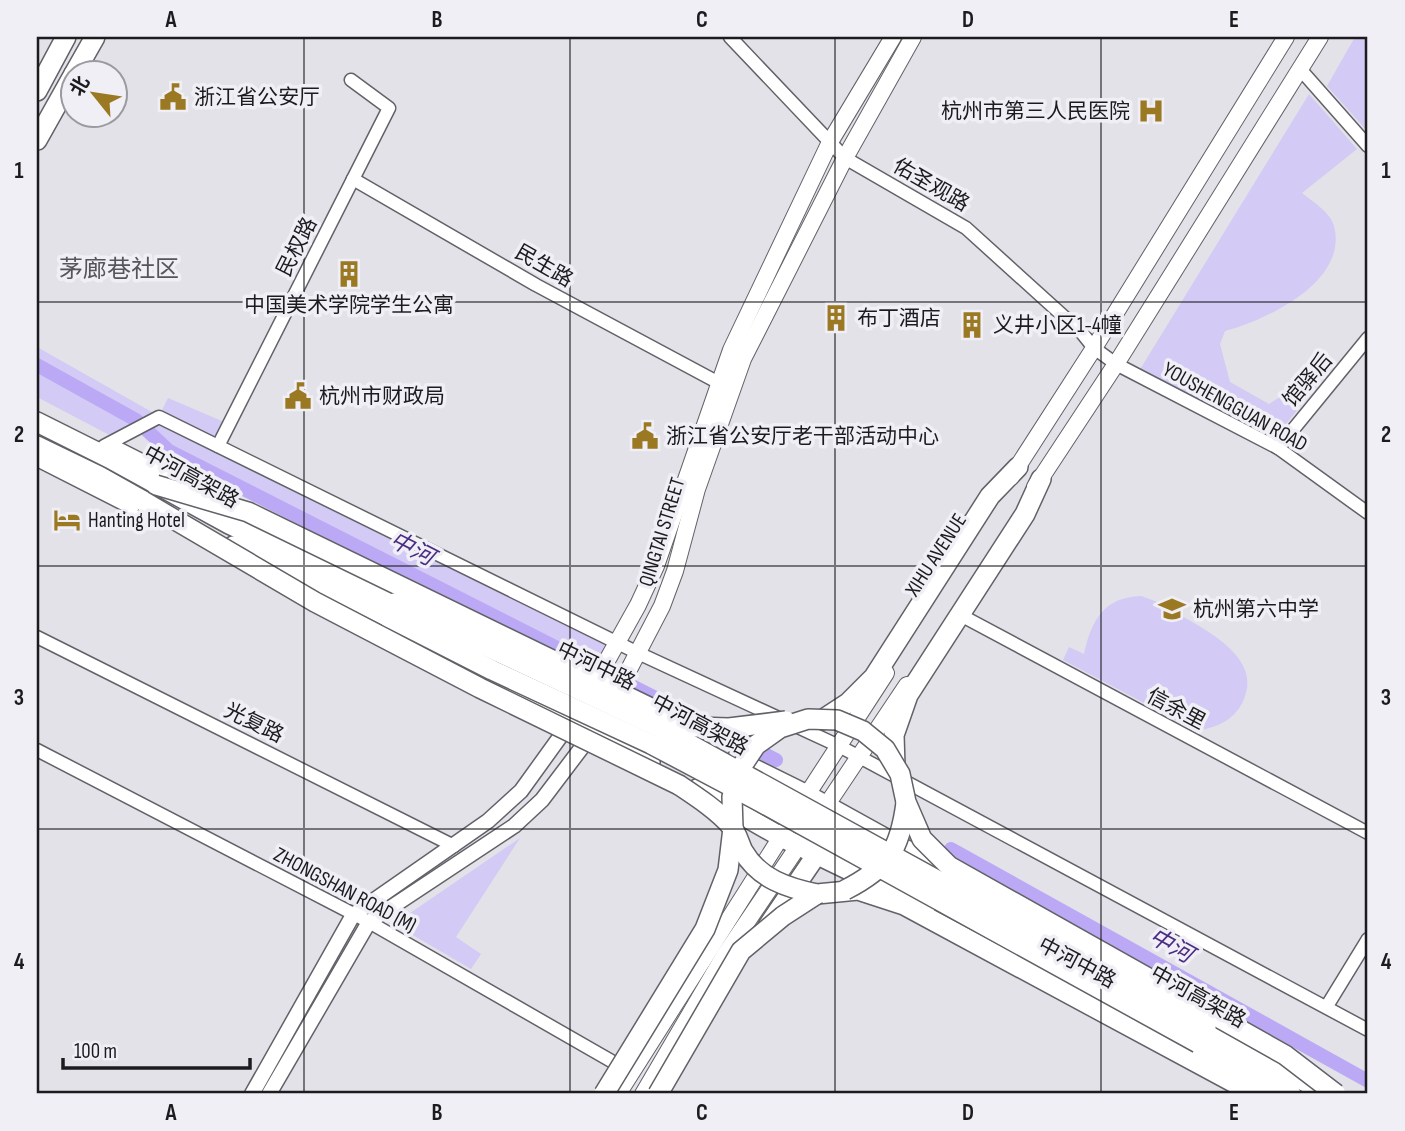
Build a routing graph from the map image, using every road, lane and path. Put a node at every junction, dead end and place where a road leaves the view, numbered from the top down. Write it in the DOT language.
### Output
graph roads {
  1 [pos="66,37"];
  2 [pos="94,37"];
  3 [pos="730,37"];
  4 [pos="893,37"];
  5 [pos="913,37"];
  6 [pos="1286,37"];
  7 [pos="1320,37"];
  8 [pos="82,60"];
  9 [pos="1300,69"];
  10 [pos="351,80"];
  11 [pos="37,91"];
  12 [pos="60,99"];
  13 [pos="37,140"];
  14 [pos="830,142"];
  15 [pos="1368,146"];
  16 [pos="845,158"];
  17 [pos="353,179"];
  18 [pos="1368,338"];
  19 [pos="1094,348"];
  20 [pos="1116,363"];
  21 [pos="719,383"];
  22 [pos="37,412"];
  23 [pos="37,422"];
  24 [pos="37,446"];
  25 [pos="104,446"];
  26 [pos="218,446"];
  27 [pos="1278,448"];
  28 [pos="37,456"];
  29 [pos="1018,467"];
  30 [pos="1041,479"];
  31 [pos="156,485"];
  32 [pos="144,501"];
  33 [pos="1368,513"];
  34 [pos="966,618"];
  35 [pos="37,637"];
  36 [pos="615,647"];
  37 [pos="635,659"];
  38 [pos="594,683"];
  39 [pos="616,694"];
  40 [pos="572,719"];
  41 [pos="815,720"];
  42 [pos="594,730"];
  43 [pos="839,746"];
  44 [pos="37,750"];
  45 [pos="860,757"];
  46 [pos="895,766"];
  47 [pos="807,795"];
  48 [pos="906,802"];
  49 [pos="826,806"];
  50 [pos="733,828"];
  51 [pos="1368,833"];
  52 [pos="781,837"];
  53 [pos="454,846"];
  54 [pos="799,846"];
  55 [pos="817,854"];
  56 [pos="845,890"];
  57 [pos="817,894"];
  58 [pos="353,915"];
  59 [pos="369,922"];
  60 [pos="1368,939"];
  61 [pos="1327,1006"];
  62 [pos="1368,1030"];
  63 [pos="631,1072"];
  64 [pos="650,1090"];
  65 [pos="251,1094"];
  66 [pos="269,1094"];
  67 [pos="604,1094"];
  68 [pos="618,1094"];
  69 [pos="1255,1094"];
  70 [pos="1271,1094"];
  71 [pos="1291,1094"];
  72 [pos="1328,1094"];
  73 [pos="1336,1094"];
  74 [pos="1349,1094"];
  1 -- 11 [label="main road"];
  2 -- 8 [label="main road"];
  3 -- 14 [label="street, 佑圣观路"];
  4 -- 14 [label="main road, QINGTAI STREET"];
  5 -- 16 [label="main road, QINGTAI STREET"];
  6 -- 19 [label="main road, XIHU AVENUE"];
  7 -- 9 [label="main road"];
  9 -- 15 [label="street"];
  9 -- 20 [label="main road"];
  10 -- 17 [label="street, 民权路"];
  12 -- 13 [label="main road"];
  14 -- 16 [label="street, 佑圣观路"];
  14 -- 21 [label="main road, QINGTAI STREET"];
  16 -- 19 [label="street, 佑圣观路"];
  16 -- 37 [label="main road, QINGTAI STREET"];
  17 -- 21 [label="street, 民生路"];
  17 -- 26 [label="street, 民权路"];
  18 -- 27 [label="street, 馆驿后"];
  19 -- 20 [label="street, 佑圣观路"];
  19 -- 29 [label="main road, XIHU AVENUE"];
  20 -- 27 [label="street, YOUSHENGGUAN ROAD"];
  20 -- 30 [label="main road"];
  21 -- 36 [label="main road, QINGTAI STREET"];
  22 -- 25 [label="main road, 中河中路"];
  23 -- 31 [label="main road, 中河高架路"];
  24 -- 32 [label="main road, 中河高架路"];
  25 -- 26 [label="street, 中河中路"];
  25 -- 38 [label="main road, 中河中路"];
  26 -- 36 [label="street, 中河中路"];
  27 -- 33 [label="street, YOUSHENGGUAN ROAD"];
  28 -- 40 [label="main road, 中河中路"];
  29 -- 41 [label="main road"];
  29 -- 43 [label="main road, XIHU AVENUE"];
  30 -- 45 [label="main road"];
  30 -- 46 [label="main road"];
  31 -- 41 [label="main road, bridge"];
  31 -- 72 [label="main road, 中河高架路, bridge"];
  32 -- 50 [label="main road, bridge"];
  32 -- 71 [label="main road, 中河高架路, bridge"];
  34 -- 51 [label="street, 信余里"];
  35 -- 53 [label="street, 光复路"];
  36 -- 37 [label="street, 中河中路"];
  36 -- 38 [label="main road, QINGTAI STREET"];
  37 -- 39 [label="main road, QINGTAI STREET"];
  37 -- 43 [label="street, 中河中路"];
  38 -- 39 [label="main road, 中河中路"];
  38 -- 40 [label="main road, QINGTAI STREET"];
  39 -- 42 [label="main road, QINGTAI STREET"];
  39 -- 47 [label="main road, 中河中路"];
  40 -- 42 [label="main road, 中河中路"];
  40 -- 53 [label="street, QINGTAI STREET"];
  41 -- 46 [label="main road, bridge"];
  41 -- 50 [label="main road, bridge"];
  42 -- 52 [label="main road, 中河中路"];
  42 -- 59 [label="street, QINGTAI STREET"];
  43 -- 45 [label="street, 中河中路"];
  43 -- 47 [label="main road, XIHU AVENUE"];
  44 -- 58 [label="street, ZHONGSHAN ROAD (M)"];
  45 -- 49 [label="main road"];
  45 -- 61 [label="street, 中河中路"];
  46 -- 48 [label="main road, bridge"];
  47 -- 49 [label="main road, 中河中路"];
  47 -- 52 [label="main road, XIHU AVENUE"];
  48 -- 56 [label="main road, bridge"];
  48 -- 73 [label="main road, bridge"];
  49 -- 54 [label="main road"];
  49 -- 74 [label="main road, 中河中路"];
  50 -- 57 [label="main road, bridge"];
  50 -- 67 [label="main road, bridge"];
  52 -- 54 [label="main road, 中河中路"];
  52 -- 63 [label="main road, XIHU AVENUE"];
  53 -- 58 [label="street, QINGTAI STREET"];
  54 -- 55 [label="main road, 中河中路"];
  54 -- 64 [label="main road"];
  55 -- 64 [label="main road"];
  55 -- 70 [label="main road, 中河中路"];
  56 -- 57 [label="main road"];
  56 -- 69 [label="main road"];
  57 -- 64 [label="main road, bridge"];
  58 -- 59 [label="street, ZHONGSHAN ROAD (M)"];
  58 -- 65 [label="street"];
  59 -- 63 [label="street, ZHONGSHAN ROAD (M)"];
  59 -- 66 [label="street"];
  60 -- 61 [label="street"];
  61 -- 62 [label="street, 中河中路"];
  63 -- 68 [label="main road, XIHU AVENUE"];
}
